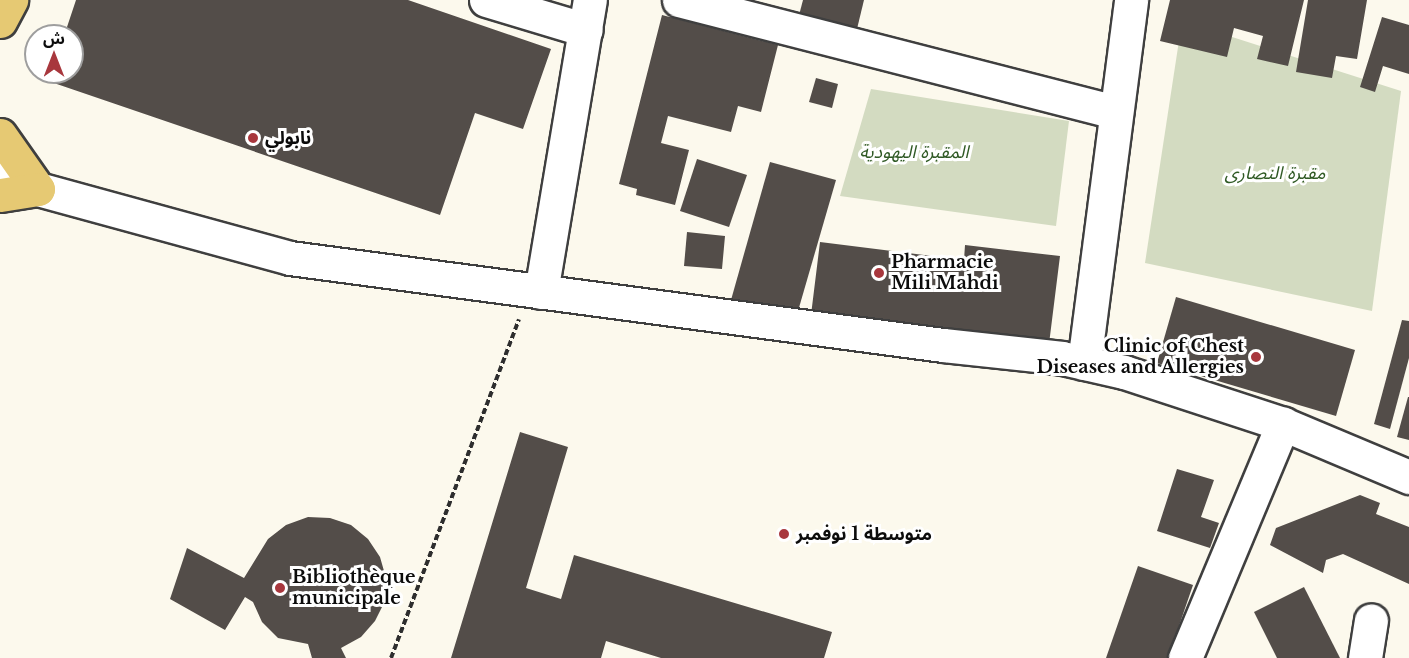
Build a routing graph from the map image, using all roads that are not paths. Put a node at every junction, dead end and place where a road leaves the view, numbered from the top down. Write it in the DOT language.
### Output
graph roads {
  1 [pos="11,0"];
  2 [pos="486,0"];
  3 [pos="679,0"];
  4 [pos="1131,0"];
  5 [pos="588,15"];
  6 [pos="0,21"];
  7 [pos="1114,112"];
  8 [pos="0,135"];
  9 [pos="0,174"];
  10 [pos="38,189"];
  11 [pos="0,195"];
  12 [pos="535,291"];
  13 [pos="1084,363"];
  14 [pos="1283,424"];
  15 [pos="1409,477"];
  16 [pos="1371,620"];
  17 [pos="1185,658"];
  18 [pos="1365,658"];
  1 -- 6 [label="main road"];
  2 -- 5 [label="street"];
  3 -- 7 [label="street"];
  4 -- 7 [label="street"];
  5 -- 12 [label="street"];
  7 -- 13 [label="street"];
  8 -- 10 [label="main road"];
  9 -- 10 [label="street"];
  10 -- 11 [label="main road"];
  10 -- 12 [label="street"];
  12 -- 13 [label="street"];
  13 -- 14 [label="street"];
  14 -- 15 [label="street"];
  14 -- 17 [label="street"];
  16 -- 18 [label="street"];
}
